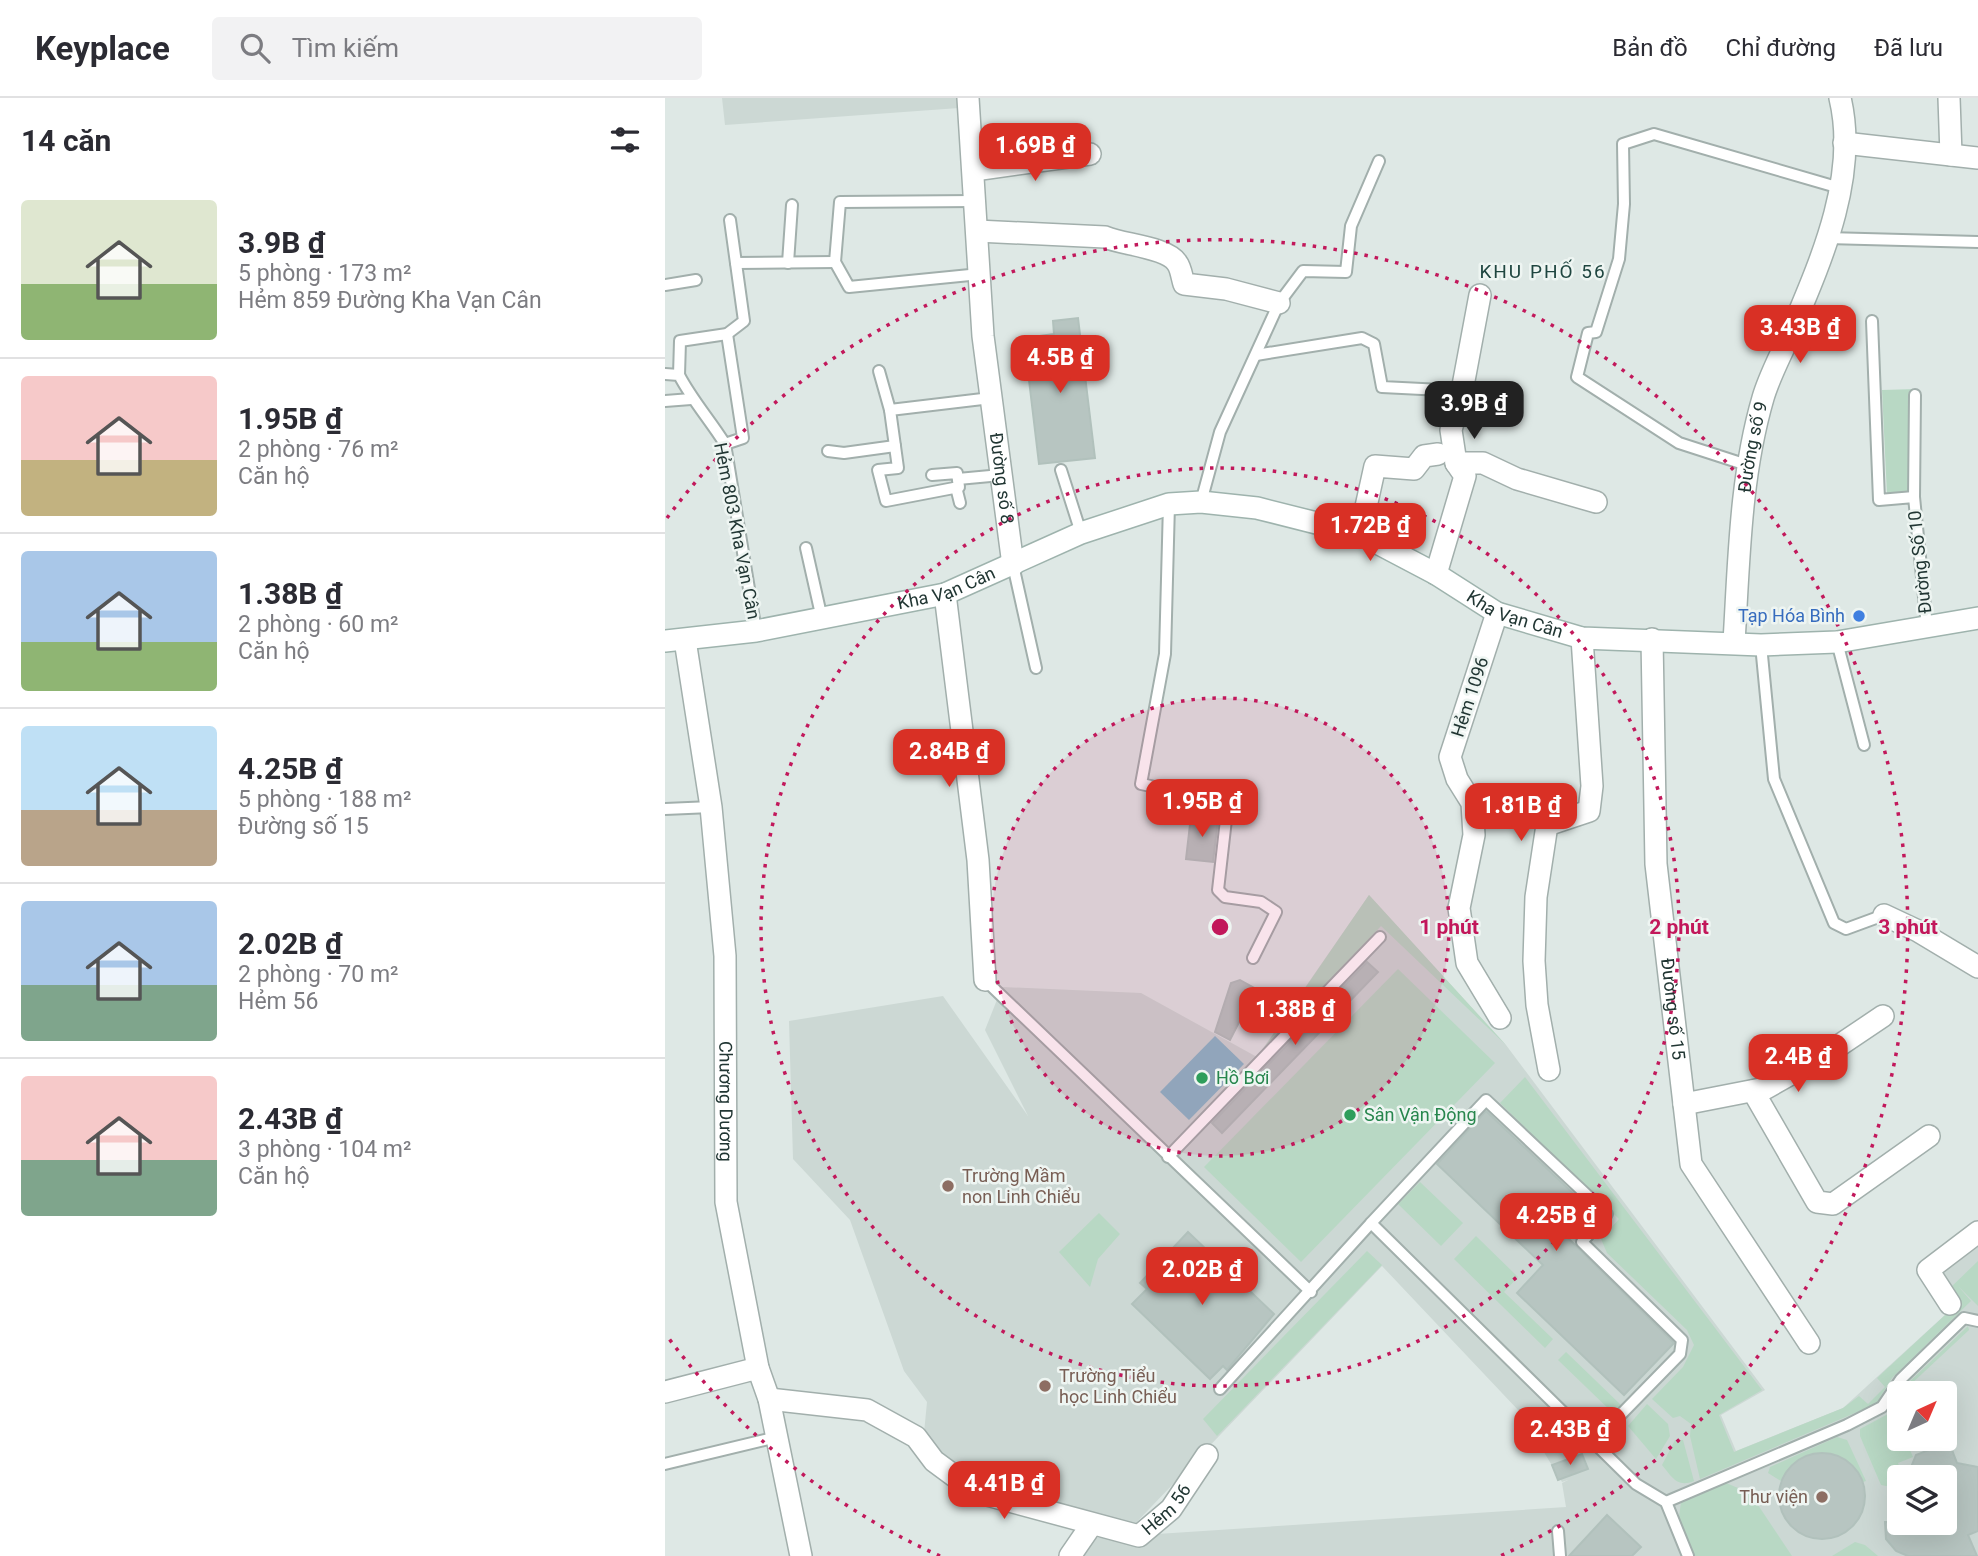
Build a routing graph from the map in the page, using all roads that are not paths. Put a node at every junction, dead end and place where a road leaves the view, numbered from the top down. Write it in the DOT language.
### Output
graph roads {
  1 [pos="968,98"];
  2 [pos="1840,98"];
  3 [pos="1949,98"];
  4 [pos="1844,143"];
  5 [pos="1090,154"];
  6 [pos="1951,155"];
  7 [pos="1978,158"];
  8 [pos="1378,161"];
  9 [pos="974,170"];
  10 [pos="1840,188"];
  11 [pos="976,201"];
  12 [pos="792,205"];
  13 [pos="730,220"];
  14 [pos="977,231"];
  15 [pos="1826,238"];
  16 [pos="1978,242"];
  17 [pos="835,262"];
  18 [pos="736,263"];
  19 [pos="787,263"];
  20 [pos="980,274"];
  21 [pos="695,280"];
  22 [pos="665,285"];
  23 [pos="1480,295"];
  24 [pos="1279,303"];
  25 [pos="1872,321"];
  26 [pos="727,334"];
  27 [pos="1256,355"];
  28 [pos="879,371"];
  29 [pos="665,374"];
  30 [pos="679,375"];
  31 [pos="1462,391"];
  32 [pos="1915,395"];
  33 [pos="991,398"];
  34 [pos="691,399"];
  35 [pos="665,401"];
  36 [pos="890,410"];
  37 [pos="725,444"];
  38 [pos="895,446"];
  39 [pos="828,451"];
  40 [pos="1447,459"];
  41 [pos="1750,466"];
  42 [pos="1061,470"];
  43 [pos="932,475"];
  44 [pos="1001,475"];
  45 [pos="957,483"];
  46 [pos="1914,497"];
  47 [pos="1201,502"];
  48 [pos="1597,502"];
  49 [pos="960,503"];
  50 [pos="1169,504"];
  51 [pos="1081,533"];
  52 [pos="1360,534"];
  53 [pos="807,548"];
  54 [pos="1013,565"];
  55 [pos="1436,574"];
  56 [pos="945,594"];
  57 [pos="1497,613"];
  58 [pos="1978,618"];
  59 [pos="823,619"];
  60 [pos="1927,627"];
  61 [pos="756,631"];
  62 [pos="1582,638"];
  63 [pos="1653,639"];
  64 [pos="675,640"];
  65 [pos="1734,642"];
  66 [pos="1837,642"];
  67 [pos="1761,645"];
  68 [pos="1036,668"];
  69 [pos="1864,745"];
  70 [pos="711,807"];
  71 [pos="665,809"];
  72 [pos="1884,915"];
  73 [pos="1380,937"];
  74 [pos="1253,958"];
  75 [pos="1978,967"];
  76 [pos="985,980"];
  77 [pos="1883,1016"];
  78 [pos="1500,1018"];
  79 [pos="1549,1070"];
  80 [pos="1753,1091"];
  81 [pos="1684,1104"];
  82 [pos="1929,1136"];
  83 [pos="1167,1157"];
  84 [pos="1371,1223"];
  85 [pos="1978,1232"];
  86 [pos="1311,1292"];
  87 [pos="1950,1304"];
  88 [pos="1978,1321"];
  89 [pos="1809,1343"];
  90 [pos="758,1368"];
  91 [pos="1220,1390"];
  92 [pos="665,1392"];
  93 [pos="769,1399"];
  94 [pos="777,1437"];
  95 [pos="1594,1442"];
  96 [pos="1207,1455"];
  97 [pos="665,1464"];
  98 [pos="1666,1502"];
  99 [pos="1092,1524"];
  100 [pos="1558,1531"];
  101 [pos="801,1556"];
  102 [pos="1070,1556"];
  103 [pos="1560,1556"];
  104 [pos="1688,1556"];
  1 -- 9 [label="street, Đường số 8"];
  2 -- 4 [label="street, Đường số 9"];
  3 -- 6 [label="street"];
  4 -- 6 [label="street"];
  4 -- 10 [label="street, Đường số 9"];
  5 -- 9 [label="street"];
  6 -- 7 [label="street"];
  8 -- 24 [label="lane"];
  9 -- 11 [label="street, Đường số 8"];
  10 -- 15 [label="street, Đường số 9"];
  10 -- 41 [label="lane"];
  11 -- 14 [label="street, Đường số 8"];
  11 -- 17 [label="lane"];
  12 -- 19 [label="lane"];
  13 -- 18 [label="lane"];
  14 -- 20 [label="street, Đường số 8"];
  14 -- 24 [label="street"];
  15 -- 16 [label="lane"];
  15 -- 41 [label="street, Đường số 9"];
  17 -- 19 [label="lane"];
  17 -- 20 [label="lane"];
  18 -- 19 [label="lane"];
  18 -- 26 [label="lane"];
  20 -- 33 [label="street, Đường số 8"];
  21 -- 22 [label="lane"];
  23 -- 31 [label="street"];
  24 -- 27 [label="lane"];
  25 -- 46 [label="lane, Đường Số 10"];
  26 -- 30 [label="lane"];
  26 -- 37 [label="lane"];
  27 -- 31 [label="lane"];
  27 -- 47 [label="lane"];
  28 -- 36 [label="lane"];
  29 -- 30 [label="lane"];
  30 -- 34 [label="lane, Hẻm 803 Kha Vạn Cân"];
  31 -- 40 [label="street"];
  32 -- 46 [label="lane, Đường Số 10"];
  33 -- 36 [label="lane"];
  33 -- 44 [label="street, Đường số 8"];
  34 -- 35 [label="lane"];
  34 -- 37 [label="lane, Hẻm 803 Kha Vạn Cân"];
  36 -- 38 [label="lane"];
  37 -- 61 [label="lane, Hẻm 803 Kha Vạn Cân"];
  38 -- 39 [label="lane"];
  38 -- 45 [label="lane"];
  40 -- 48 [label="street"];
  40 -- 52 [label="street"];
  40 -- 55 [label="street"];
  41 -- 65 [label="street, Đường số 9"];
  42 -- 51 [label="lane"];
  43 -- 45 [label="lane"];
  44 -- 45 [label="lane"];
  44 -- 54 [label="street, Đường số 8"];
  45 -- 49 [label="lane"];
  46 -- 60 [label="lane, Đường Số 10"];
  47 -- 50 [label="street, Kha Vạn Cân"];
  47 -- 52 [label="street, Kha Vạn Cân"];
  50 -- 51 [label="street, Kha Vạn Cân"];
  50 -- 74 [label="lane"];
  51 -- 54 [label="street, Kha Vạn Cân"];
  52 -- 55 [label="street, Kha Vạn Cân"];
  53 -- 59 [label="lane"];
  54 -- 56 [label="street, Kha Vạn Cân"];
  54 -- 68 [label="lane"];
  55 -- 57 [label="street, Kha Vạn Cân"];
  56 -- 59 [label="street, Kha Vạn Cân"];
  56 -- 76 [label="street"];
  57 -- 62 [label="street, Kha Vạn Cân"];
  57 -- 78 [label="street, Hẻm 1096"];
  58 -- 60 [label="street, Kha Vạn Cân"];
  59 -- 61 [label="street, Kha Vạn Cân"];
  60 -- 66 [label="street, Kha Vạn Cân"];
  61 -- 64 [label="street, Kha Vạn Cân"];
  62 -- 63 [label="street, Kha Vạn Cân"];
  62 -- 79 [label="street"];
  63 -- 65 [label="street, Kha Vạn Cân"];
  63 -- 81 [label="street, Đường số 15"];
  64 -- 70 [label="street, Chương Dương"];
  65 -- 67 [label="street, Kha Vạn Cân"];
  66 -- 67 [label="street, Kha Vạn Cân"];
  66 -- 69 [label="lane"];
  67 -- 72 [label="lane"];
  70 -- 71 [label="lane"];
  70 -- 90 [label="street, Chương Dương"];
  72 -- 75 [label="street"];
  73 -- 83 [label="lane"];
  76 -- 83 [label="lane"];
  77 -- 80 [label="street"];
  80 -- 81 [label="street"];
  80 -- 82 [label="street"];
  81 -- 89 [label="street, Đường số 15"];
  83 -- 86 [label="lane"];
  84 -- 86 [label="lane"];
  84 -- 95 [label="lane"];
  84 -- 95 [label="lane"];
  85 -- 87 [label="street"];
  86 -- 91 [label="lane"];
  88 -- 98 [label="lane"];
  90 -- 92 [label="street"];
  90 -- 93 [label="street, Chương Dương"];
  93 -- 94 [label="street, Chương Dương"];
  93 -- 99 [label="street, Hẻm 56"];
  94 -- 97 [label="lane"];
  94 -- 101 [label="street, Chương Dương"];
  95 -- 98 [label="lane"];
  96 -- 99 [label="street, Hẻm 56"];
  98 -- 104 [label="lane"];
  99 -- 102 [label="street"];
  100 -- 103 [label="lane"];
}
